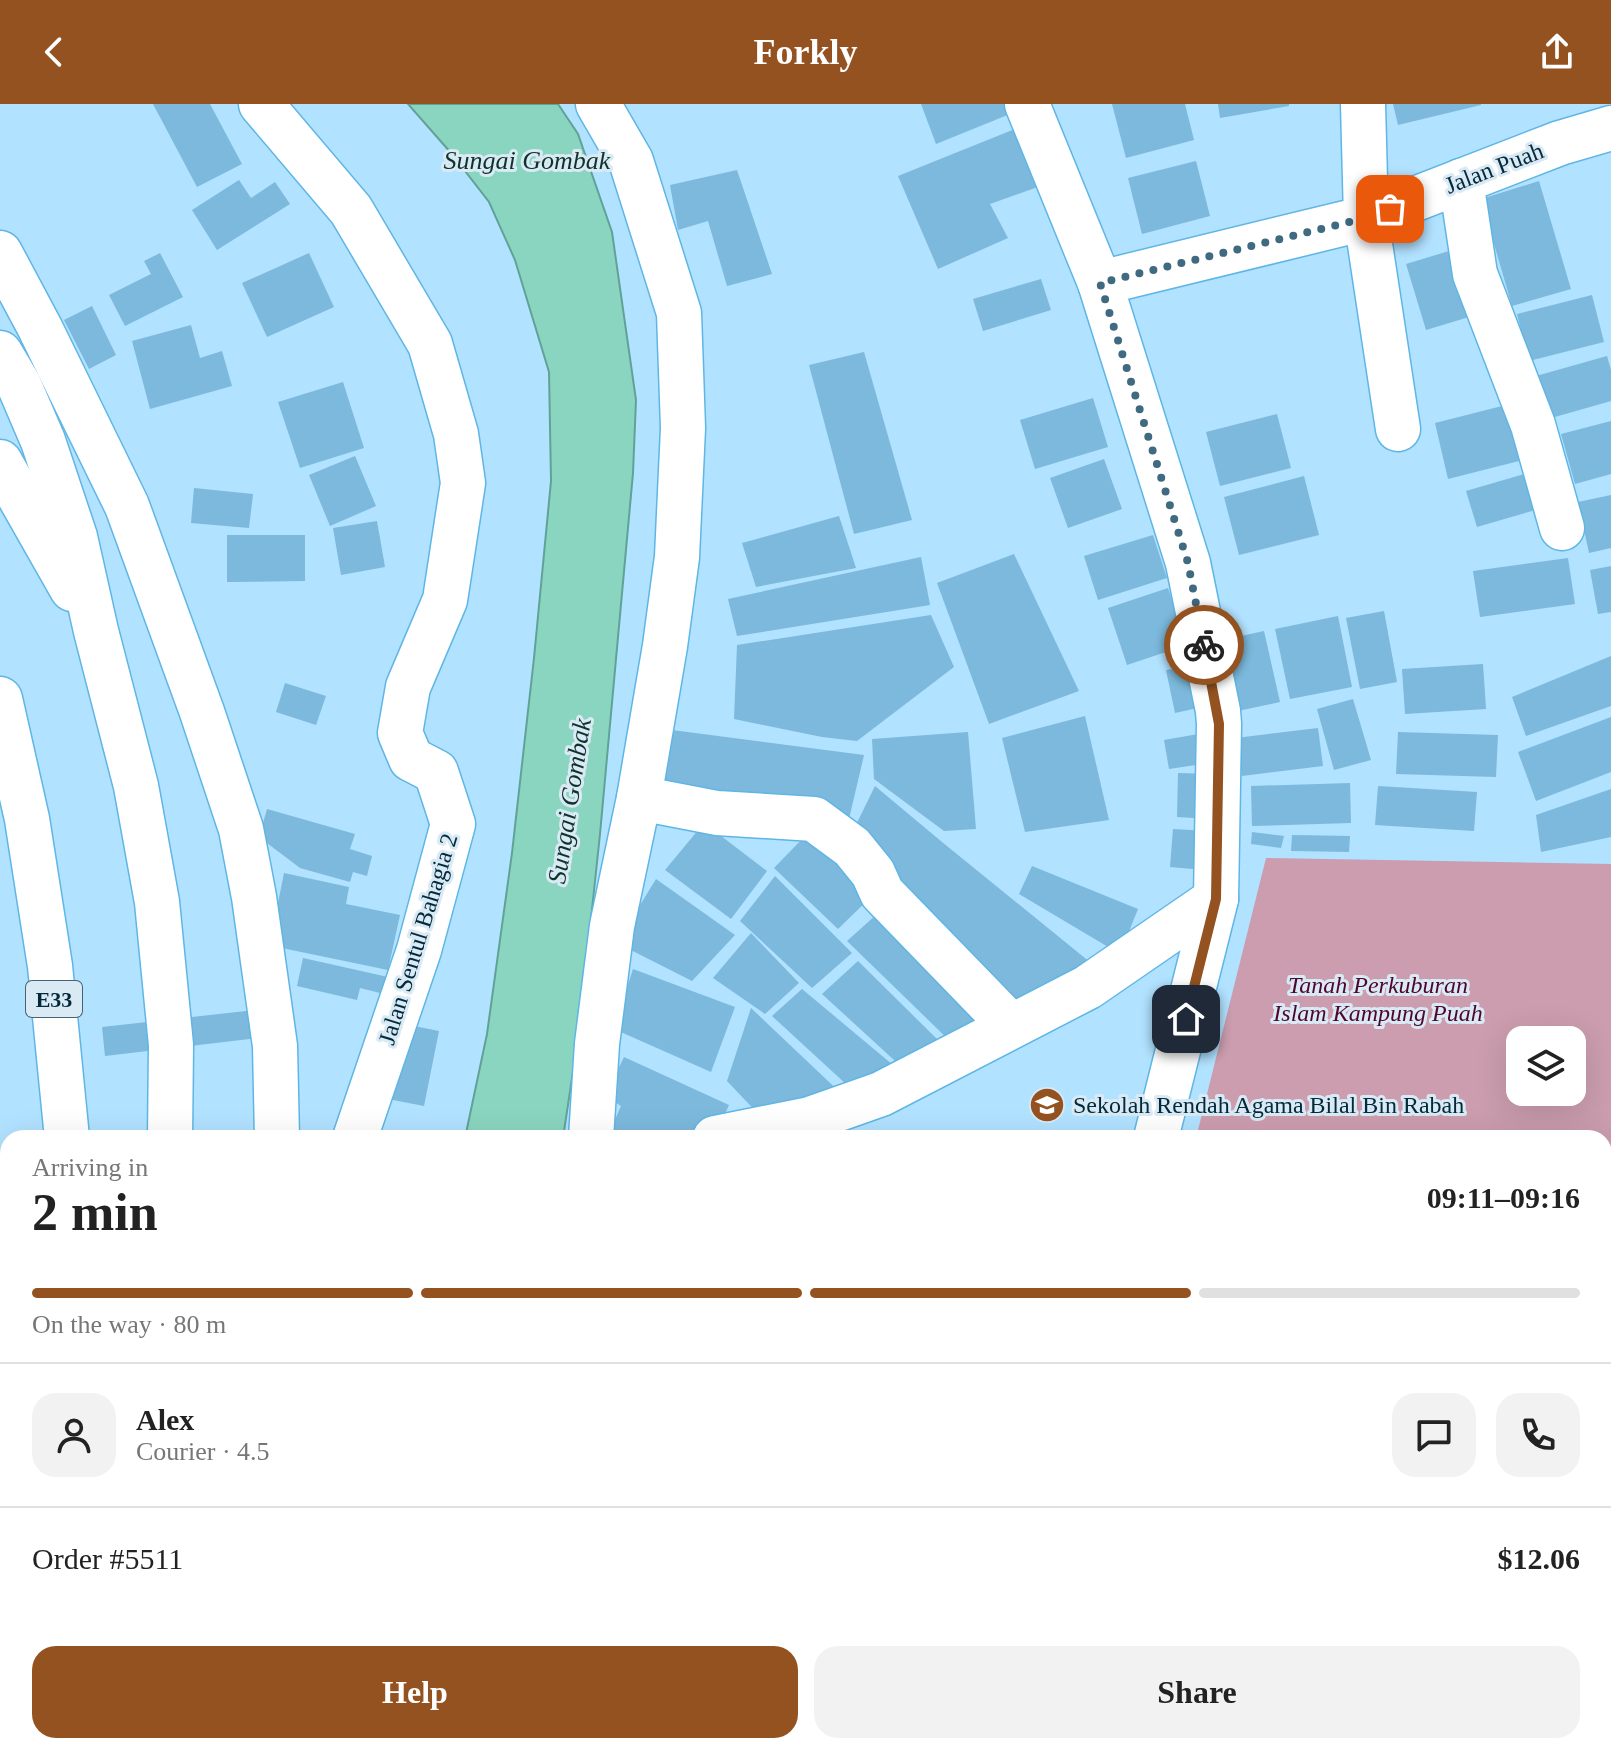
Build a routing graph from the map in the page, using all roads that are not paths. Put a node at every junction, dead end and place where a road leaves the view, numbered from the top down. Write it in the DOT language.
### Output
graph roads {
  1 [pos="261,104"];
  2 [pos="598,104"];
  3 [pos="1027,104"];
  4 [pos="1363,104"];
  5 [pos="1611,128"];
  6 [pos="1461,181"];
  7 [pos="1366,218"];
  8 [pos="0,253"];
  9 [pos="1100,283"];
  10 [pos="0,353"];
  11 [pos="1398,429"];
  12 [pos="0,462"];
  13 [pos="1562,528"];
  14 [pos="96,631"];
  15 [pos="0,699"];
  16 [pos="639,798"];
  17 [pos="1216,899"];
  18 [pos="1011,1026"];
  19 [pos="881,1094"];
  20 [pos="66,1130"];
  21 [pos="170,1130"];
  22 [pos="277,1130"];
  23 [pos="358,1130"];
  24 [pos="592,1130"];
  25 [pos="755,1130"];
  26 [pos="865,1130"];
  27 [pos="1158,1130"];
  1 -- 23 [label="main road, Jalan Sentul Bahagia 2"];
  2 -- 16 [label="main road"];
  3 -- 9 [label="main road"];
  4 -- 7 [label="main road"];
  5 -- 6 [label="main road, Jalan Puah"];
  6 -- 7 [label="main road, Jalan Puah"];
  6 -- 13 [label="main road"];
  7 -- 9 [label="main road, Jalan Puah"];
  7 -- 11 [label="main road"];
  8 -- 22 [label="main road"];
  9 -- 17 [label="main road"];
  10 -- 14 [label="main road"];
  12 -- 14 [label="main road"];
  14 -- 21 [label="main road"];
  15 -- 20 [label="main road, E33"];
  16 -- 18 [label="main road"];
  16 -- 24 [label="main road"];
  17 -- 18 [label="main road"];
  17 -- 27 [label="main road"];
  18 -- 19 [label="main road"];
  19 -- 25 [label="main road"];
  19 -- 26 [label="main road"];
}
